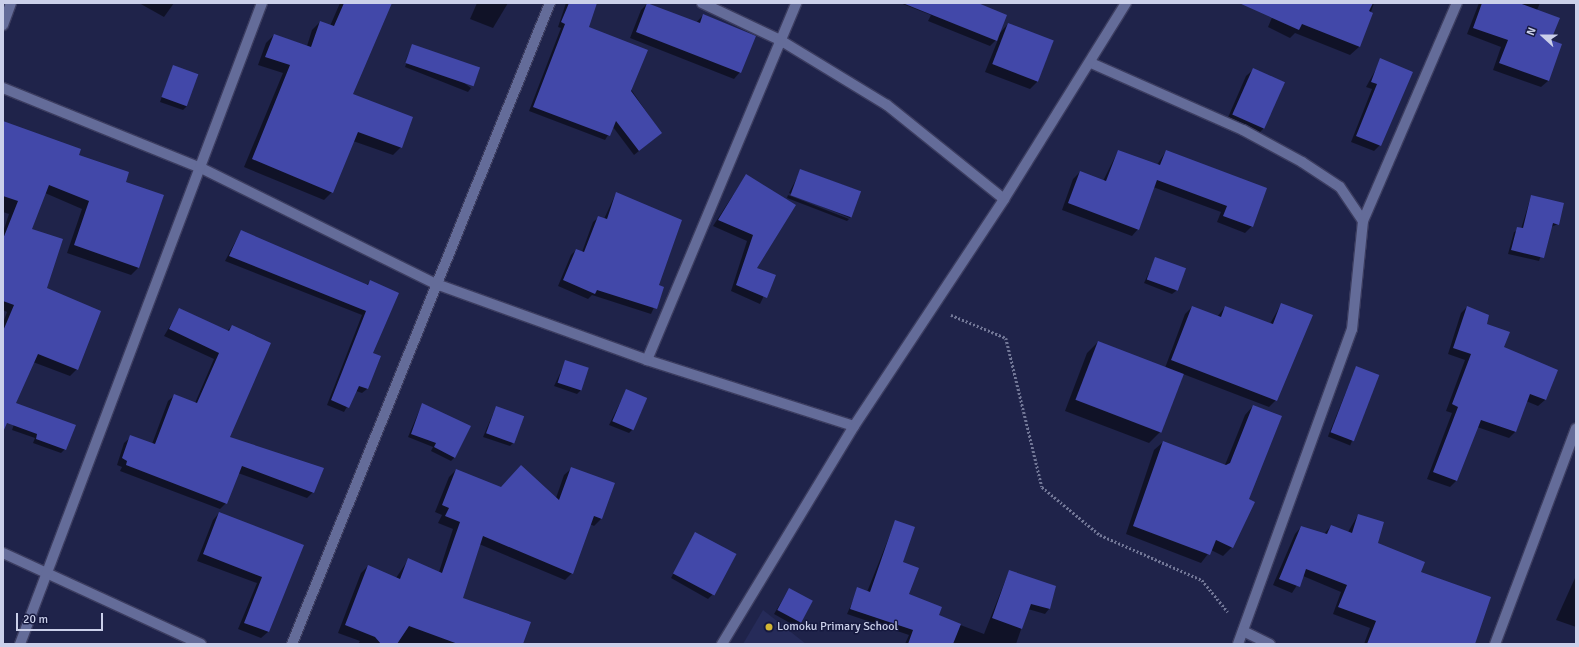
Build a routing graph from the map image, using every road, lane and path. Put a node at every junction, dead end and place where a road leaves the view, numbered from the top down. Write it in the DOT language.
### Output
graph roads {
  1 [pos="11,3"];
  2 [pos="262,3"];
  3 [pos="550,3"];
  4 [pos="702,3"];
  5 [pos="796,3"];
  6 [pos="1126,3"];
  7 [pos="1457,3"];
  8 [pos="3,24"];
  9 [pos="780,40"];
  10 [pos="1090,64"];
  11 [pos="3,88"];
  12 [pos="201,168"];
  13 [pos="1004,199"];
  14 [pos="1363,221"];
  15 [pos="436,284"];
  16 [pos="932,307"];
  17 [pos="647,360"];
  18 [pos="854,426"];
  19 [pos="1576,429"];
  20 [pos="3,553"];
  21 [pos="46,571"];
  22 [pos="1243,632"];
  23 [pos="20,644"];
  24 [pos="201,644"];
  25 [pos="292,644"];
  26 [pos="722,644"];
  27 [pos="1238,644"];
  28 [pos="1270,644"];
  29 [pos="1494,644"];
  1 -- 8 [label="street"];
  2 -- 12 [label="street"];
  3 -- 15 [label="street"];
  4 -- 9 [label="street"];
  5 -- 9 [label="street"];
  6 -- 10 [label="street"];
  7 -- 14 [label="street"];
  9 -- 13 [label="street"];
  9 -- 17 [label="street"];
  10 -- 13 [label="street"];
  10 -- 14 [label="street"];
  11 -- 12 [label="street"];
  12 -- 15 [label="street"];
  12 -- 21 [label="street"];
  13 -- 16 [label="street"];
  14 -- 22 [label="street"];
  15 -- 17 [label="street"];
  15 -- 25 [label="street"];
  16 -- 18 [label="street"];
  16 -- 22 [label="path"];
  17 -- 18 [label="street"];
  18 -- 26 [label="street"];
  19 -- 29 [label="street"];
  20 -- 21 [label="street"];
  21 -- 23 [label="street"];
  21 -- 24 [label="street"];
  22 -- 27 [label="street"];
  22 -- 28 [label="street"];
}
